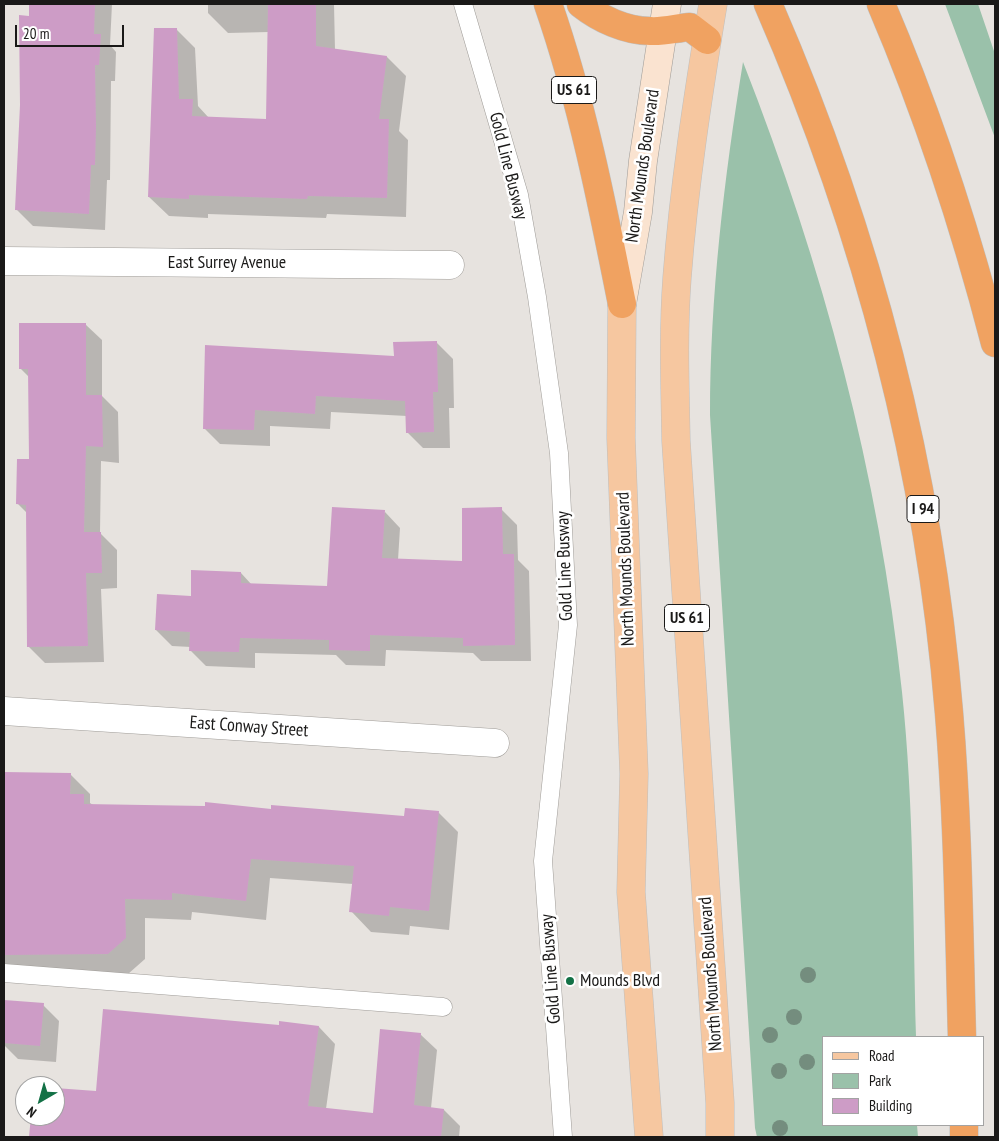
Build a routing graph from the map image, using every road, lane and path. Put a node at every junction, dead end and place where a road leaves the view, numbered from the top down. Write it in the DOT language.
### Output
graph roads {
  1 [pos="463,4"];
  2 [pos="548,4"];
  3 [pos="581,4"];
  4 [pos="713,4"];
  5 [pos="768,4"];
  6 [pos="882,4"];
  7 [pos="665,17"];
  8 [pos="707,40"];
  9 [pos="4,261"];
  10 [pos="450,265"];
  11 [pos="622,304"];
  12 [pos="995,343"];
  13 [pos="4,711"];
  14 [pos="495,743"];
  15 [pos="4,973"];
  16 [pos="443,1007"];
  17 [pos="962,1036"];
  18 [pos="563,1137"];
  19 [pos="649,1137"];
  20 [pos="720,1137"];
  1 -- 18 [label="lane, Gold Line Busway"];
  2 -- 11 [label="highway, US 61"];
  3 -- 7 [label="highway"];
  4 -- 8 [label="main road, North Mounds Boulevard / US 61"];
  5 -- 17 [label="highway, I 94"];
  6 -- 12 [label="highway"];
  7 -- 8 [label="highway"];
  7 -- 11 [label="street, North Mounds Boulevard"];
  8 -- 20 [label="main road, North Mounds Boulevard / US 61"];
  9 -- 10 [label="street, East Surrey Avenue"];
  11 -- 19 [label="main road, North Mounds Boulevard / US 61"];
  13 -- 14 [label="street, East Conway Street"];
  15 -- 16 [label="lane"];
}
